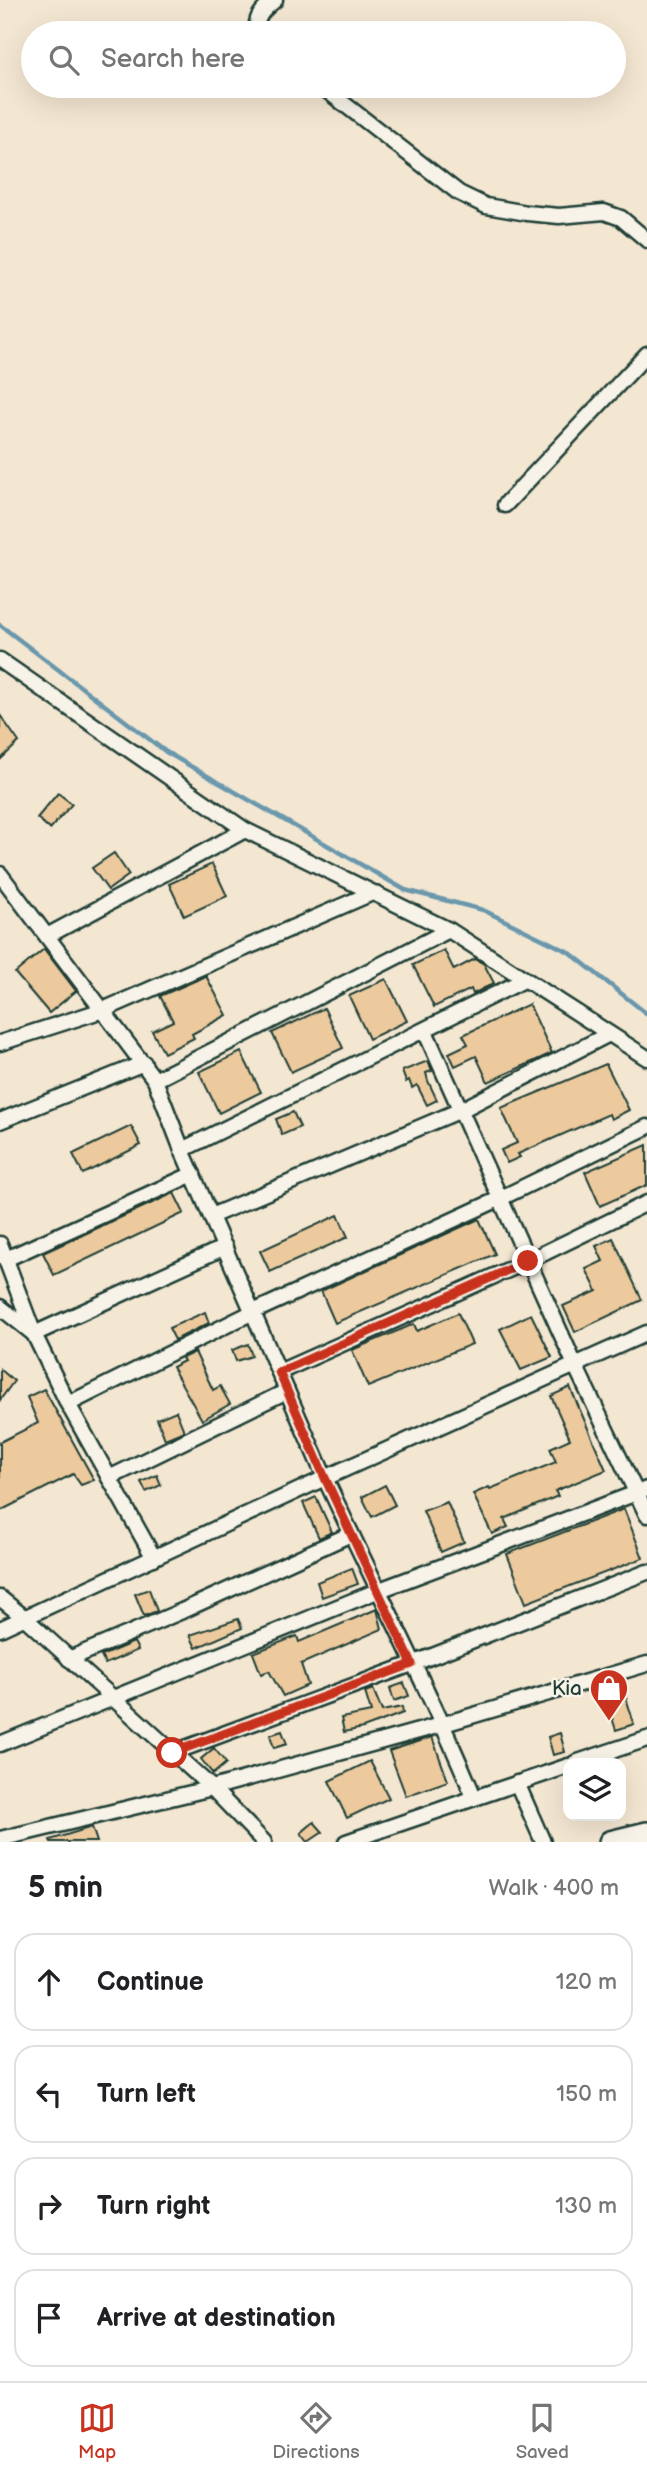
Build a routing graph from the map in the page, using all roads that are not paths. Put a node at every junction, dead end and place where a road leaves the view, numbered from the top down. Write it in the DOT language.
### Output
graph roads {
  1 [pos="275,0"];
  2 [pos="257,21"];
  3 [pos="336,98"];
  4 [pos="647,240"];
  5 [pos="647,354"];
  6 [pos="505,505"];
  7 [pos="0,660"];
  8 [pos="245,830"];
  9 [pos="0,874"];
  10 [pos="372,892"];
  11 [pos="449,930"];
  12 [pos="47,936"];
  13 [pos="524,980"];
  14 [pos="103,1010"];
  15 [pos="425,1031"];
  16 [pos="609,1034"];
  17 [pos="0,1043"];
  18 [pos="647,1058"];
  19 [pos="144,1063"];
  20 [pos="155,1080"];
  21 [pos="461,1110"];
  22 [pos="0,1121"];
  23 [pos="647,1127"];
  24 [pos="182,1150"];
  25 [pos="192,1174"];
  26 [pos="499,1199"];
  27 [pos="647,1203"];
  28 [pos="211,1216"];
  29 [pos="0,1244"];
  30 [pos="225,1247"];
  31 [pos="6,1259"];
  32 [pos="528,1261"];
  33 [pos="0,1307"];
  34 [pos="253,1312"];
  35 [pos="647,1333"];
  36 [pos="34,1334"];
  37 [pos="575,1365"];
  38 [pos="279,1372"];
  39 [pos="287,1391"];
  40 [pos="68,1405"];
  41 [pos="109,1478"];
  42 [pos="325,1478"];
  43 [pos="642,1491"];
  44 [pos="647,1516"];
  45 [pos="351,1534"];
  46 [pos="154,1558"];
  47 [pos="647,1572"];
  48 [pos="377,1591"];
  49 [pos="0,1598"];
  50 [pos="25,1618"];
  51 [pos="0,1629"];
  52 [pos="69,1658"];
  53 [pos="412,1664"];
  54 [pos="647,1664"];
  55 [pos="114,1700"];
  56 [pos="443,1724"];
  57 [pos="647,1739"];
  58 [pos="0,1744"];
  59 [pos="172,1753"];
  60 [pos="590,1758"];
  61 [pos="563,1768"];
  62 [pos="517,1783"];
  63 [pos="212,1788"];
  64 [pos="474,1797"];
  65 [pos="647,1833"];
  66 [pos="0,1839"];
  67 [pos="264,1842"];
  68 [pos="346,1842"];
  69 [pos="543,1842"];
  70 [pos="610,1842"];
  1 -- 2 [label="street"];
  3 -- 4 [label="street"];
  5 -- 6 [label="street"];
  7 -- 8 [label="street"];
  8 -- 10 [label="street"];
  8 -- 12 [label="street"];
  9 -- 12 [label="street"];
  10 -- 11 [label="street"];
  10 -- 14 [label="street"];
  11 -- 13 [label="street"];
  11 -- 20 [label="street"];
  12 -- 14 [label="street"];
  13 -- 15 [label="street"];
  13 -- 16 [label="street"];
  14 -- 17 [label="street"];
  14 -- 19 [label="street"];
  15 -- 21 [label="street"];
  15 -- 24 [label="street"];
  16 -- 18 [label="street"];
  16 -- 21 [label="street"];
  19 -- 20 [label="street"];
  19 -- 22 [label="street"];
  20 -- 24 [label="street"];
  21 -- 26 [label="street"];
  21 -- 28 [label="street"];
  23 -- 26 [label="street"];
  24 -- 25 [label="street"];
  25 -- 28 [label="street"];
  25 -- 31 [label="street"];
  26 -- 32 [label="street"];
  26 -- 34 [label="street"];
  27 -- 32 [label="street"];
  28 -- 30 [label="street"];
  29 -- 31 [label="street"];
  30 -- 34 [label="street"];
  30 -- 36 [label="street"];
  31 -- 36 [label="street"];
  32 -- 37 [label="street"];
  32 -- 38 [label="street"];
  33 -- 36 [label="street"];
  34 -- 38 [label="street"];
  34 -- 40 [label="street"];
  35 -- 37 [label="street"];
  36 -- 40 [label="street"];
  37 -- 42 [label="street"];
  37 -- 43 [label="street"];
  38 -- 39 [label="street"];
  39 -- 41 [label="street"];
  39 -- 42 [label="street"];
  40 -- 41 [label="street"];
  41 -- 46 [label="street"];
  42 -- 45 [label="street"];
  42 -- 46 [label="street"];
  43 -- 44 [label="street"];
  43 -- 48 [label="street"];
  45 -- 48 [label="street"];
  45 -- 52 [label="street"];
  46 -- 50 [label="street"];
  47 -- 53 [label="street"];
  48 -- 53 [label="street"];
  48 -- 55 [label="street"];
  49 -- 50 [label="street"];
  50 -- 51 [label="street"];
  50 -- 52 [label="street"];
  52 -- 55 [label="street"];
  53 -- 56 [label="street"];
  53 -- 59 [label="street"];
  54 -- 56 [label="street"];
  55 -- 58 [label="street"];
  55 -- 59 [label="street"];
  56 -- 63 [label="street"];
  56 -- 64 [label="street"];
  57 -- 60 [label="street"];
  59 -- 63 [label="street"];
  61 -- 62 [label="street"];
  62 -- 64 [label="street"];
  62 -- 69 [label="street"];
  63 -- 66 [label="street"];
  63 -- 67 [label="street"];
  64 -- 68 [label="street"];
  65 -- 70 [label="main road"];
}
